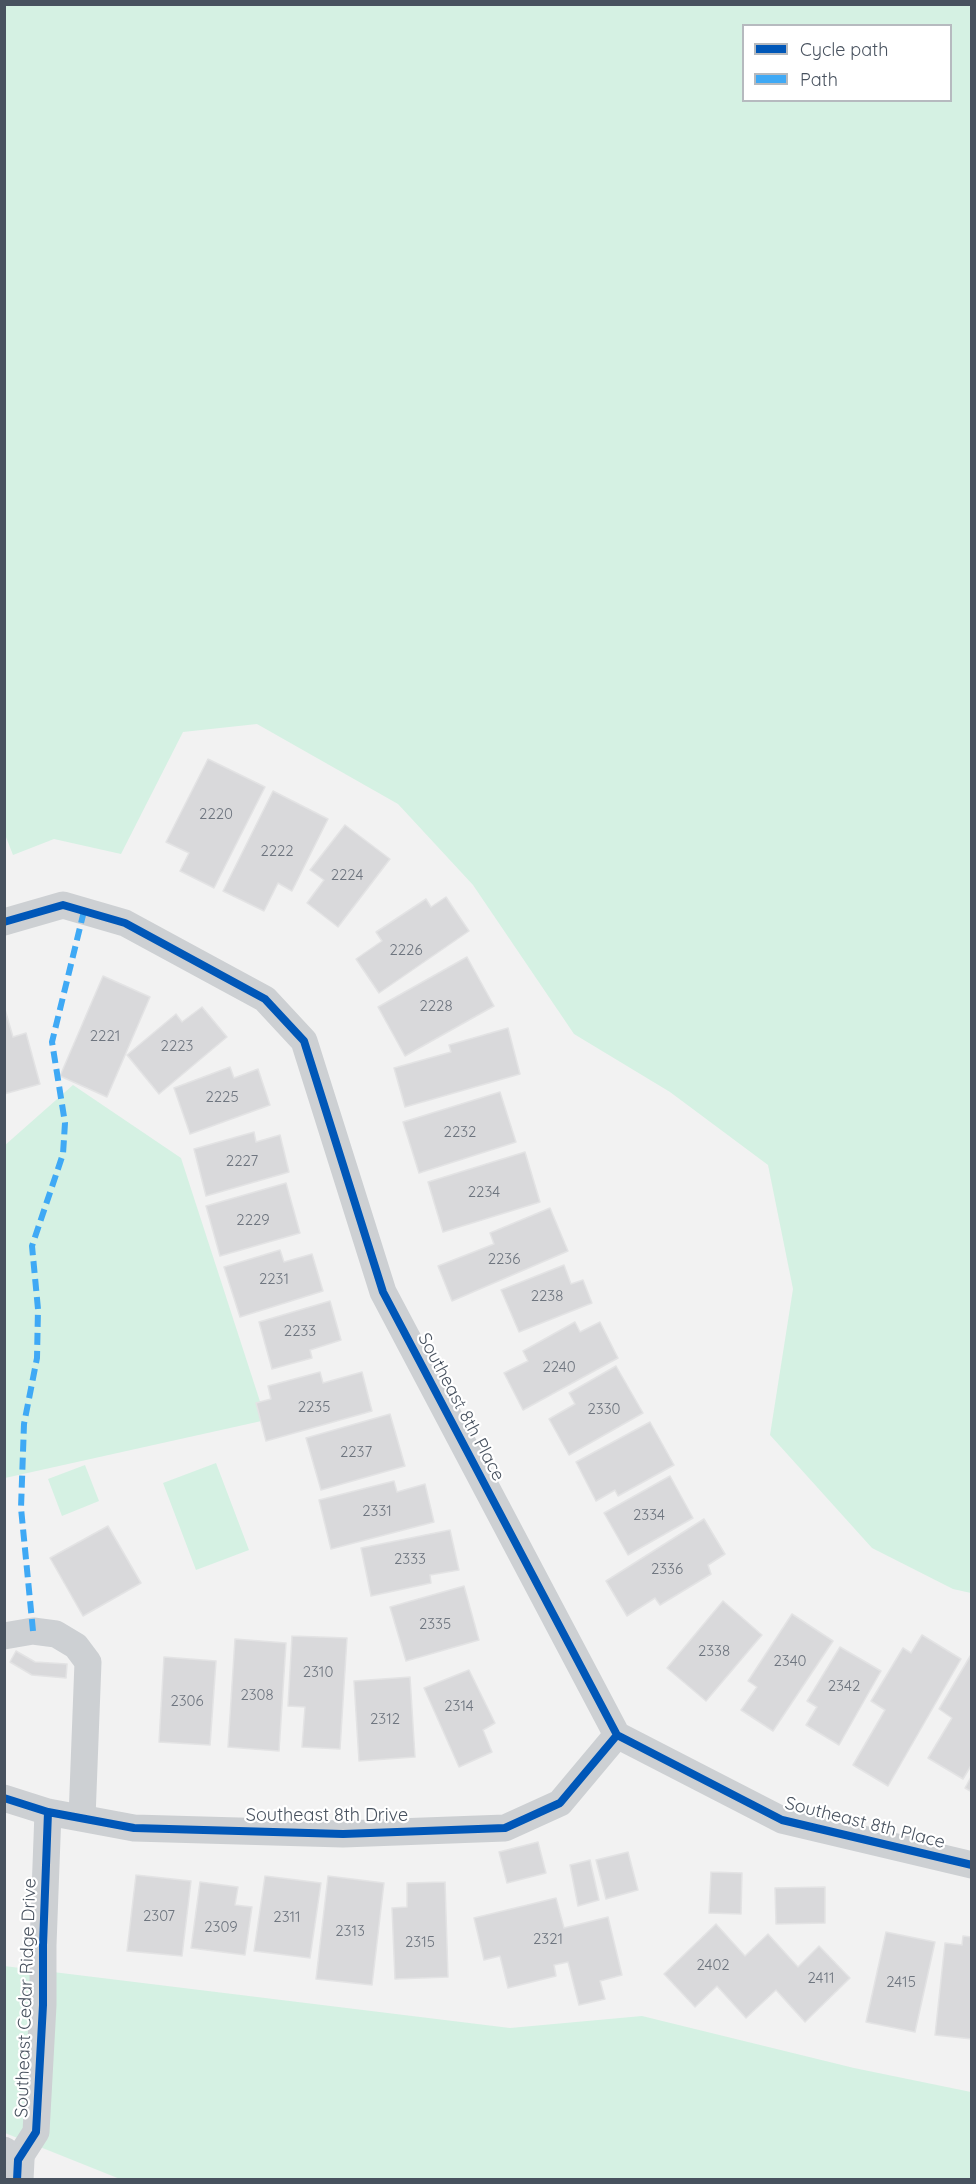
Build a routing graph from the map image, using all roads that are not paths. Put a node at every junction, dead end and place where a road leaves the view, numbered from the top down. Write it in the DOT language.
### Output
graph roads {
  1 [pos="4,922"];
  2 [pos="4,1636"];
  3 [pos="616,1736"];
  4 [pos="4,1798"];
  5 [pos="48,1812"];
  6 [pos="82,1818"];
  7 [pos="972,1865"];
  8 [pos="13,2163"];
  1 -- 3 [label="street, Southeast 8th Place"];
  2 -- 6 [label="street"];
  3 -- 6 [label="street, Southeast 8th Drive"];
  3 -- 7 [label="street, Southeast 8th Place"];
  4 -- 5 [label="street, Southeast 8th Drive"];
  5 -- 6 [label="street, Southeast 8th Drive"];
  5 -- 8 [label="street, Southeast Cedar Ridge Drive"];
}
